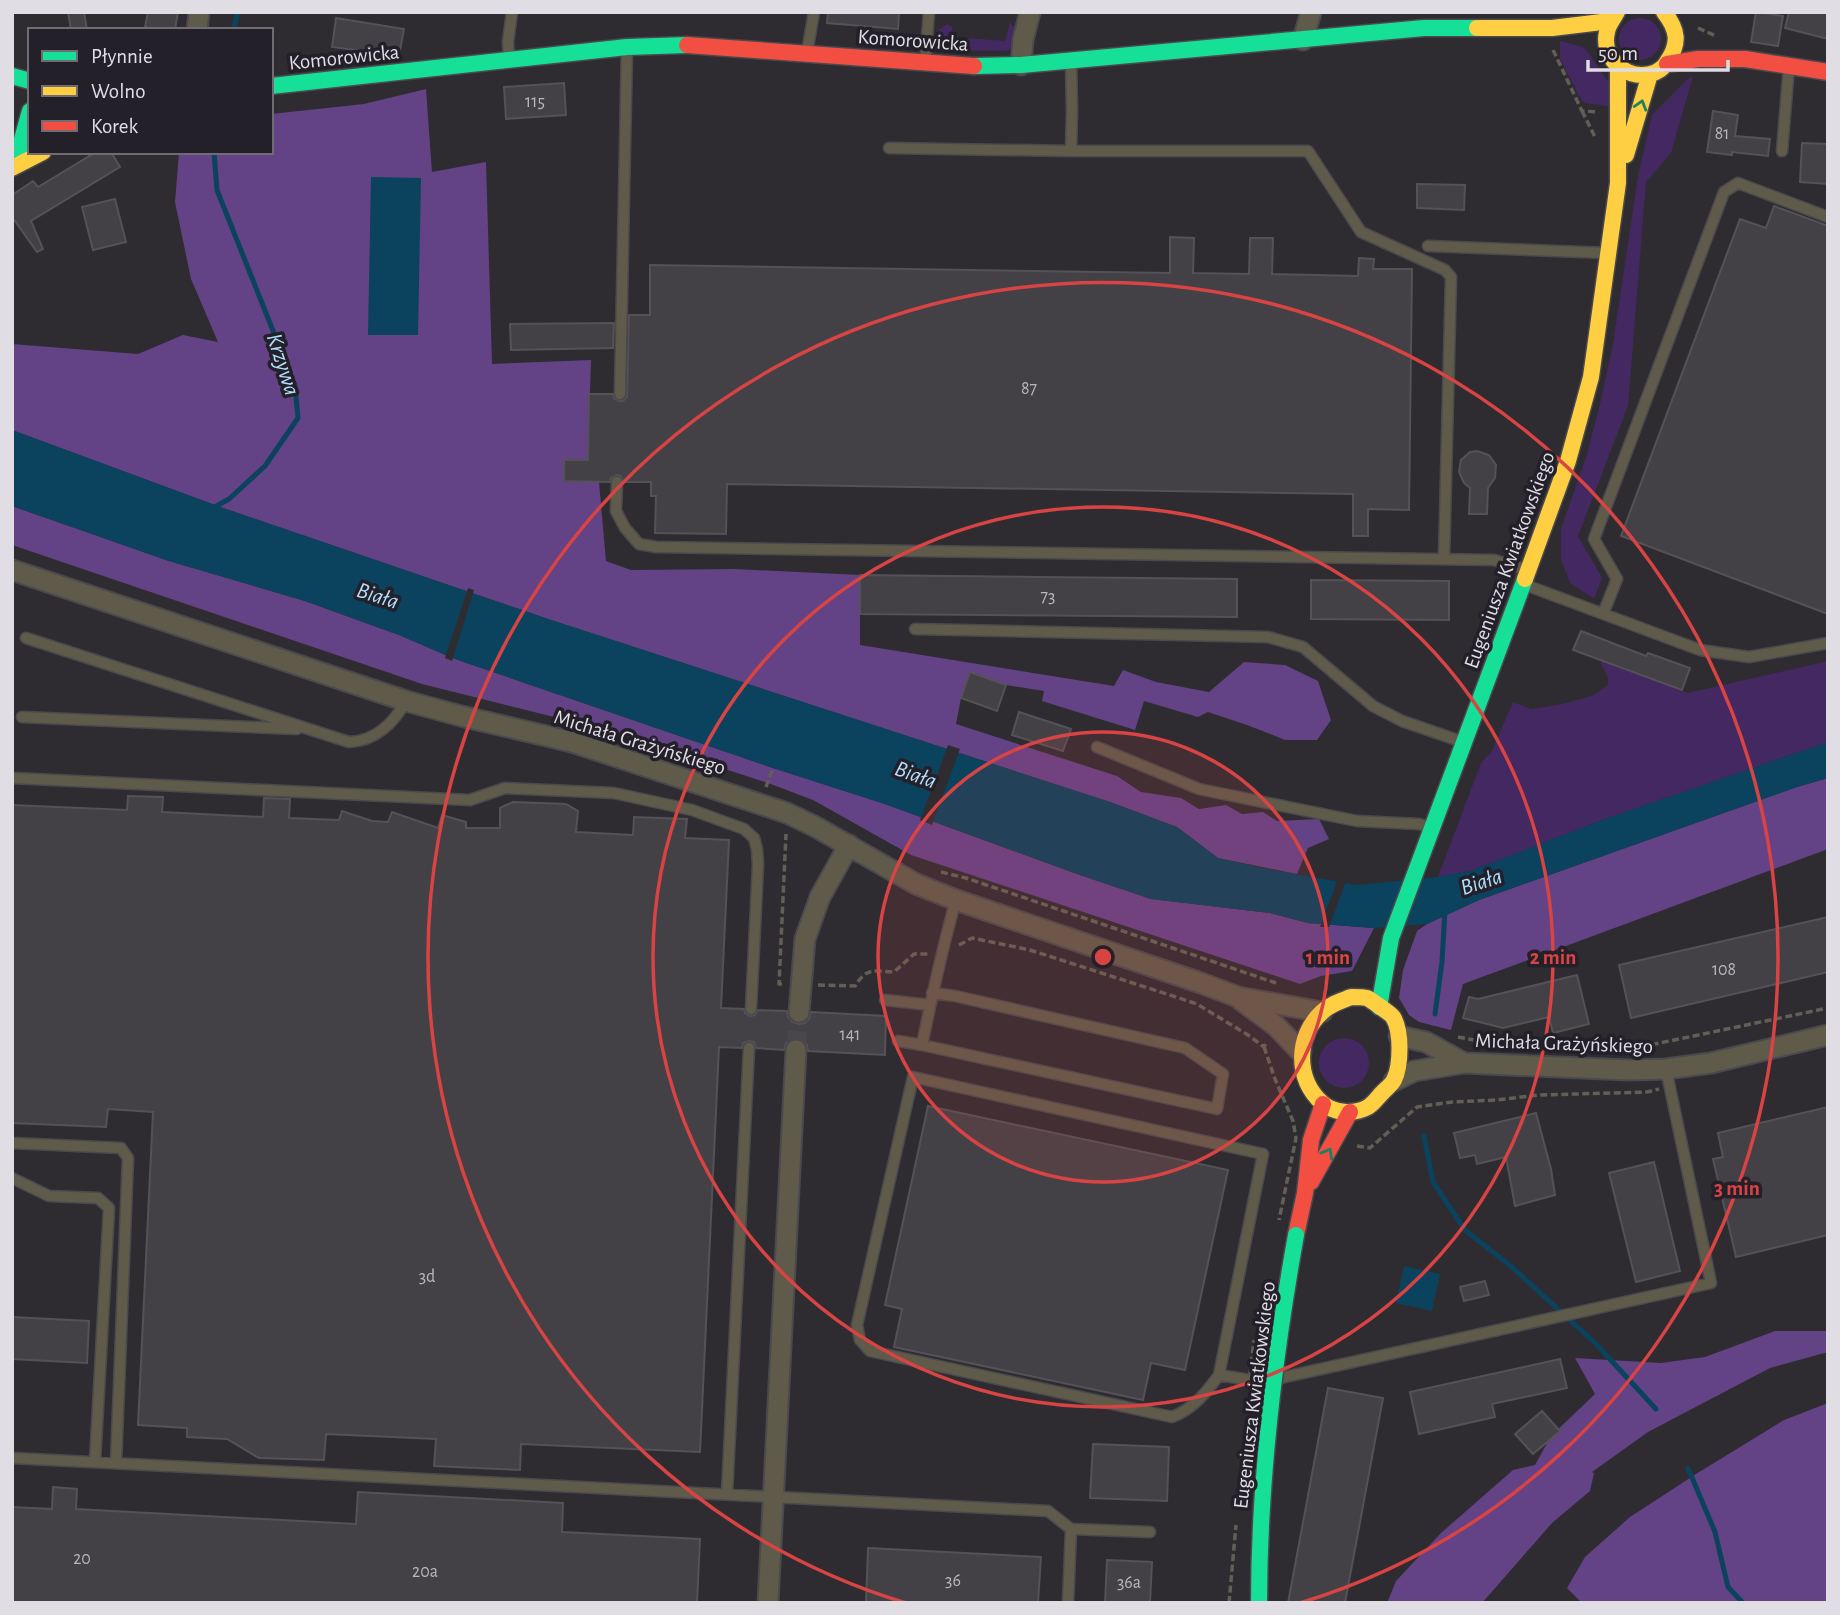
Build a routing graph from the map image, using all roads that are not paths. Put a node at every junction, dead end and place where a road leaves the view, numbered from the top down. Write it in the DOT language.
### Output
graph roads {
  1 [pos="512,12"];
  2 [pos="814,12"];
  3 [pos="929,12"];
  4 [pos="1030,12"];
  5 [pos="1311,12"];
  6 [pos="1664,12"];
  7 [pos="1613,17"];
  8 [pos="1674,27"];
  9 [pos="1552,28"];
  10 [pos="1303,40"];
  11 [pos="1594,45"];
  12 [pos="627,47"];
  13 [pos="807,53"];
  14 [pos="1745,59"];
  15 [pos="509,60"];
  16 [pos="1071,61"];
  17 [pos="925,64"];
  18 [pos="1667,64"];
  19 [pos="1021,65"];
  20 [pos="1789,66"];
  21 [pos="1618,68"];
  22 [pos="1828,72"];
  23 [pos="1650,74"];
  24 [pos="273,86"];
  25 [pos="28,118"];
  26 [pos="889,148"];
  27 [pos="1071,151"];
  28 [pos="1782,151"];
  29 [pos="38,154"];
  30 [pos="12,165"];
  31 [pos="1618,183"];
  32 [pos="1828,217"];
  33 [pos="1428,246"];
  34 [pos="1608,253"];
  35 [pos="620,394"];
  36 [pos="617,482"];
  37 [pos="1444,559"];
  38 [pos="12,569"];
  39 [pos="1525,577"];
  40 [pos="1603,614"];
  41 [pos="915,629"];
  42 [pos="26,638"];
  43 [pos="1828,643"];
  44 [pos="406,701"];
  45 [pos="22,717"];
  46 [pos="313,730"];
  47 [pos="1463,743"];
  48 [pos="1097,747"];
  49 [pos="12,778"];
  50 [pos="1428,835"];
  51 [pos="849,845"];
  52 [pos="956,900"];
  53 [pos="1391,938"];
  54 [pos="932,993"];
  55 [pos="1351,997"];
  56 [pos="1238,998"];
  57 [pos="885,1000"];
  58 [pos="930,1005"];
  59 [pos="1379,1007"];
  60 [pos="751,1009"];
  61 [pos="799,1012"];
  62 [pos="1322,1012"];
  63 [pos="1828,1035"];
  64 [pos="1399,1037"];
  65 [pos="898,1041"];
  66 [pos="922,1045"];
  67 [pos="749,1048"];
  68 [pos="796,1050"];
  69 [pos="1301,1052"];
  70 [pos="1464,1063"];
  71 [pos="1666,1069"];
  72 [pos="1394,1082"];
  73 [pos="1323,1104"];
  74 [pos="1350,1112"];
  75 [pos="12,1143"];
  76 [pos="12,1178"];
  77 [pos="1306,1193"];
  78 [pos="1219,1376"];
  79 [pos="12,1458"];
  80 [pos="95,1462"];
  81 [pos="116,1464"];
  82 [pos="727,1494"];
  83 [pos="774,1496"];
  84 [pos="1071,1529"];
  85 [pos="1150,1532"];
  86 [pos="768,1603"];
  87 [pos="1068,1603"];
  88 [pos="1259,1603"];
  1 -- 15 [label="lane"];
  2 -- 13 [label="lane"];
  3 -- 17 [label="lane"];
  4 -- 19 [label="street"];
  5 -- 10 [label="street"];
  6 -- 8 [label="street"];
  7 -- 9 [label="street, Komorowicka"];
  7 -- 11 [label="street"];
  8 -- 14 [label="street"];
  8 -- 18 [label="street"];
  9 -- 10 [label="street, Komorowicka"];
  9 -- 11 [label="street, Komorowicka"];
  10 -- 16 [label="street, Komorowicka"];
  11 -- 21 [label="street"];
  12 -- 13 [label="street, Komorowicka"];
  12 -- 15 [label="street, Komorowicka"];
  12 -- 35 [label="lane"];
  13 -- 17 [label="street, Komorowicka"];
  14 -- 18 [label="street"];
  14 -- 20 [label="street"];
  15 -- 24 [label="street, Komorowicka"];
  16 -- 19 [label="street, Komorowicka"];
  16 -- 27 [label="lane"];
  17 -- 19 [label="street, Komorowicka"];
  18 -- 23 [label="street"];
  20 -- 22 [label="street"];
  20 -- 28 [label="lane"];
  21 -- 23 [label="street"];
  21 -- 31 [label="street, Eugeniusza Kwiatkowskiego"];
  31 -- 23 [label="street, Eugeniusza Kwiatkowskiego, one-way"];
  25 -- 30 [label="street"];
  26 -- 27 [label="lane"];
  27 -- 37 [label="lane"];
  29 -- 30 [label="street"];
  31 -- 34 [label="street, Eugeniusza Kwiatkowskiego"];
  32 -- 40 [label="lane"];
  33 -- 34 [label="lane"];
  34 -- 39 [label="street, Eugeniusza Kwiatkowskiego"];
  36 -- 37 [label="lane"];
  37 -- 39 [label="lane"];
  38 -- 44 [label="street, Michała Grażyńskiego"];
  39 -- 40 [label="lane"];
  39 -- 47 [label="street, Eugeniusza Kwiatkowskiego"];
  40 -- 43 [label="lane"];
  41 -- 47 [label="lane"];
  42 -- 46 [label="lane"];
  44 -- 46 [label="lane"];
  44 -- 51 [label="street, Michała Grażyńskiego"];
  45 -- 46 [label="lane"];
  47 -- 50 [label="street, Eugeniusza Kwiatkowskiego"];
  48 -- 50 [label="lane"];
  49 -- 60 [label="lane"];
  50 -- 53 [label="street, Eugeniusza Kwiatkowskiego"];
  51 -- 52 [label="street, Michała Grażyńskiego"];
  51 -- 61 [label="street"];
  52 -- 54 [label="lane"];
  52 -- 56 [label="street, Michała Grażyńskiego"];
  53 -- 55 [label="street, Eugeniusza Kwiatkowskiego"];
  53 -- 59 [label="street, Eugeniusza Kwiatkowskiego"];
  54 -- 58 [label="lane"];
  54 -- 66 [label="lane"];
  55 -- 59 [label="street"];
  55 -- 62 [label="street"];
  56 -- 62 [label="street, Michała Grażyńskiego"];
  56 -- 69 [label="street, Michała Grażyńskiego"];
  57 -- 58 [label="lane"];
  58 -- 66 [label="lane"];
  59 -- 64 [label="street"];
  62 -- 69 [label="street"];
  63 -- 71 [label="street, Michała Grażyńskiego"];
  64 -- 70 [label="street, Michała Grażyńskiego"];
  64 -- 72 [label="street"];
  65 -- 66 [label="lane"];
  67 -- 82 [label="lane"];
  68 -- 83 [label="street"];
  69 -- 73 [label="street"];
  70 -- 71 [label="street, Michała Grażyńskiego"];
  70 -- 72 [label="street, Michała Grażyńskiego"];
  71 -- 78 [label="lane"];
  72 -- 74 [label="street"];
  73 -- 74 [label="street"];
  73 -- 77 [label="street, Eugeniusza Kwiatkowskiego"];
  77 -- 74 [label="street, Eugeniusza Kwiatkowskiego, one-way"];
  75 -- 81 [label="lane"];
  76 -- 80 [label="lane"];
  77 -- 88 [label="street, Eugeniusza Kwiatkowskiego, bridge"];
  78 -- 78 [label="lane"];
  79 -- 80 [label="lane"];
  80 -- 81 [label="lane"];
  81 -- 82 [label="lane"];
  82 -- 83 [label="lane"];
  83 -- 84 [label="lane"];
  83 -- 86 [label="street"];
  84 -- 85 [label="lane"];
  84 -- 87 [label="lane"];
}
